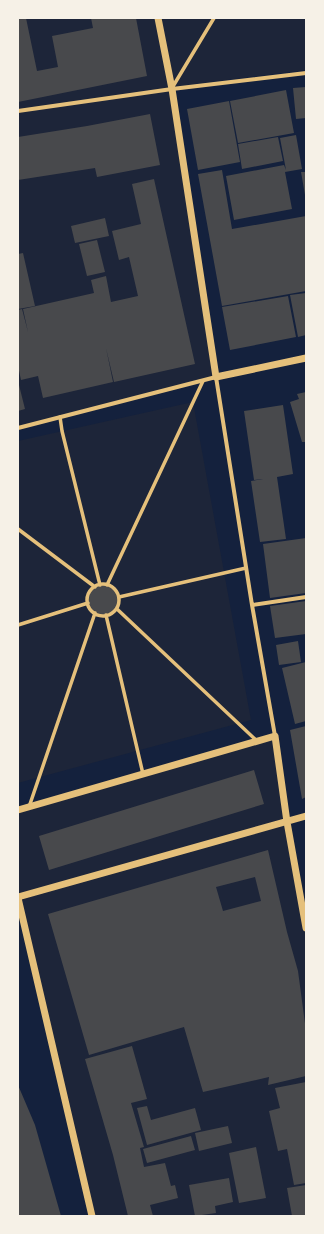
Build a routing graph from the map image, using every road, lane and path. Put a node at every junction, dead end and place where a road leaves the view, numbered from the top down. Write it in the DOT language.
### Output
graph roads {
  1 [pos="158,18"];
  2 [pos="214,18"];
  3 [pos="306,73"];
  4 [pos="172,89"];
  5 [pos="18,111"];
  6 [pos="306,358"];
  7 [pos="216,377"];
  8 [pos="202,381"];
  9 [pos="60,417"];
  10 [pos="18,428"];
  11 [pos="18,529"];
  12 [pos="246,568"];
  13 [pos="107,584"];
  14 [pos="100,585"];
  15 [pos="94,587"];
  16 [pos="119,597"];
  17 [pos="306,597"];
  18 [pos="88,603"];
  19 [pos="252,605"];
  20 [pos="117,609"];
  21 [pos="95,613"];
  22 [pos="106,616"];
  23 [pos="18,625"];
  24 [pos="275,736"];
  25 [pos="258,742"];
  26 [pos="143,774"];
  27 [pos="28,808"];
  28 [pos="18,810"];
  29 [pos="306,816"];
  30 [pos="287,822"];
  31 [pos="18,897"];
  32 [pos="306,928"];
  33 [pos="92,1216"];
  1 -- 4 [label="street"];
  2 -- 4 [label="street"];
  3 -- 4 [label="street"];
  4 -- 5 [label="street"];
  4 -- 7 [label="street"];
  6 -- 7 [label="street"];
  7 -- 8 [label="street"];
  7 -- 12 [label="street"];
  8 -- 9 [label="street"];
  8 -- 13 [label="street"];
  9 -- 10 [label="street"];
  9 -- 14 [label="street"];
  11 -- 15 [label="street"];
  12 -- 16 [label="street"];
  12 -- 19 [label="street"];
  13 -- 14 [label="street"];
  13 -- 16 [label="street"];
  14 -- 15 [label="street"];
  15 -- 18 [label="street"];
  16 -- 20 [label="street"];
  17 -- 19 [label="street"];
  18 -- 21 [label="street"];
  18 -- 23 [label="street"];
  19 -- 24 [label="street"];
  20 -- 22 [label="street"];
  20 -- 25 [label="street"];
  21 -- 22 [label="street"];
  21 -- 27 [label="street"];
  22 -- 26 [label="street"];
  24 -- 25 [label="street"];
  24 -- 30 [label="street"];
  25 -- 26 [label="street"];
  26 -- 27 [label="street"];
  27 -- 28 [label="street"];
  29 -- 30 [label="street"];
  30 -- 31 [label="street"];
  30 -- 32 [label="street"];
  31 -- 33 [label="street"];
}
